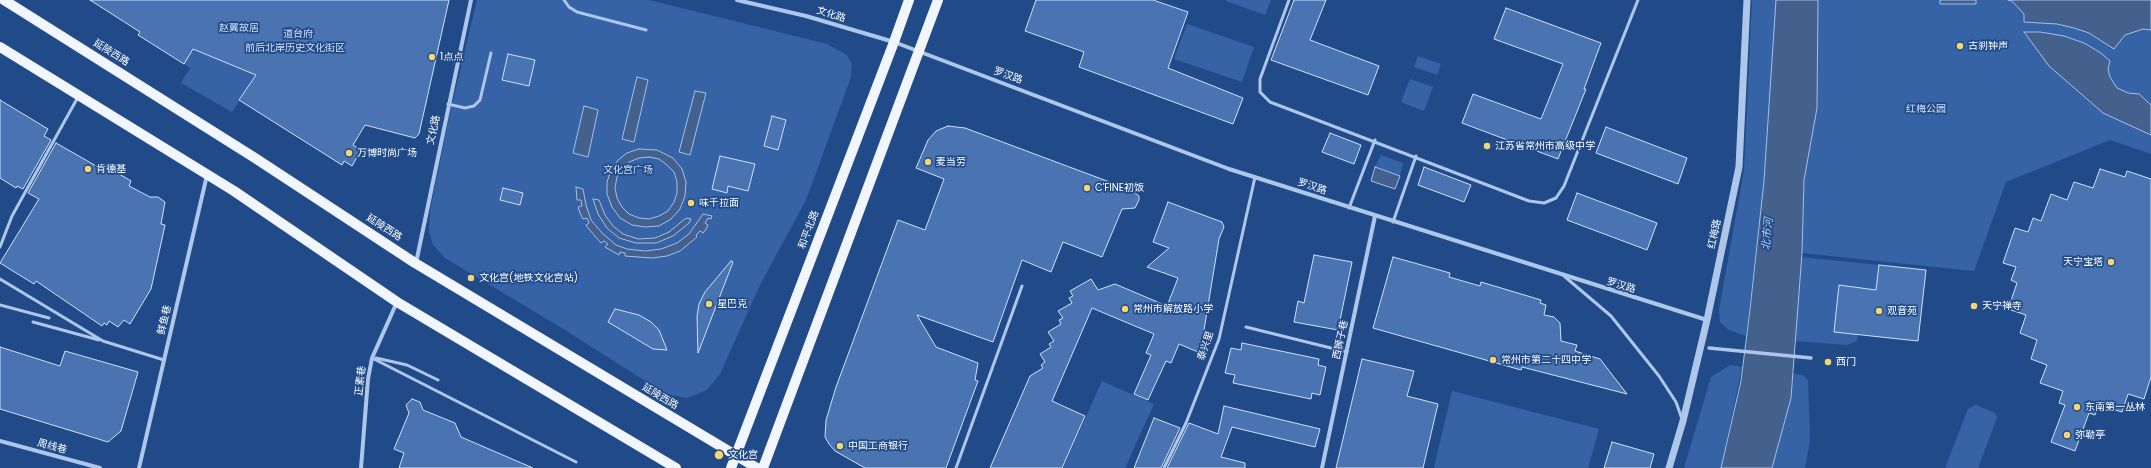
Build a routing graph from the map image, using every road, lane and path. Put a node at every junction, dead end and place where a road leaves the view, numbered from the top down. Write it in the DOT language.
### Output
graph roads {
  1 [pos="4,0"];
  2 [pos="471,0"];
  3 [pos="564,0"];
  4 [pos="737,0"];
  5 [pos="909,0"];
  6 [pos="938,0"];
  7 [pos="1289,0"];
  8 [pos="1638,0"];
  9 [pos="1747,0"];
  10 [pos="646,30"];
  11 [pos="894,42"];
  12 [pos="0,47"];
  13 [pos="918,52"];
  14 [pos="491,53"];
  15 [pos="79,96"];
  16 [pos="448,104"];
  17 [pos="1375,140"];
  18 [pos="1416,156"];
  19 [pos="207,175"];
  20 [pos="1255,177"];
  21 [pos="1349,208"];
  22 [pos="1375,216"];
  23 [pos="1393,222"];
  24 [pos="0,247"];
  25 [pos="416,263"];
  26 [pos="1564,276"];
  27 [pos="0,279"];
  28 [pos="1022,286"];
  29 [pos="397,302"];
  30 [pos="0,305"];
  31 [pos="49,318"];
  32 [pos="1707,320"];
  33 [pos="33,322"];
  34 [pos="1246,327"];
  35 [pos="103,341"];
  36 [pos="1709,348"];
  37 [pos="1347,352"];
  38 [pos="372,358"];
  39 [pos="1811,358"];
  40 [pos="164,360"];
  41 [pos="438,380"];
  42 [pos="1683,421"];
  43 [pos="0,441"];
  44 [pos="736,457"];
  45 [pos="576,462"];
  46 [pos="100,468"];
  47 [pos="139,468"];
  48 [pos="361,468"];
  49 [pos="676,468"];
  50 [pos="731,468"];
  51 [pos="757,468"];
  52 [pos="763,468"];
  53 [pos="956,468"];
  54 [pos="1164,468"];
  55 [pos="1322,468"];
  56 [pos="1669,468"];
  1 -- 25 [label="main road, 延陵西路"];
  2 -- 16 [label="street, 文化路"];
  3 -- 10 [label="lane"];
  4 -- 11 [label="street, 文化路"];
  5 -- 11 [label="main road, 和平北路"];
  6 -- 13 [label="main road"];
  7 -- 17 [label="lane"];
  8 -- 18 [label="lane"];
  9 -- 32 [label="street, 红梅路"];
  11 -- 13 [label="street, 文化路"];
  11 -- 44 [label="main road, 和平北路"];
  12 -- 15 [label="main road"];
  13 -- 20 [label="street, 罗汉路"];
  13 -- 52 [label="main road"];
  14 -- 16 [label="lane"];
  15 -- 19 [label="main road"];
  15 -- 24 [label="lane"];
  16 -- 25 [label="street, 文化路"];
  17 -- 18 [label="lane"];
  17 -- 21 [label="lane"];
  18 -- 23 [label="lane"];
  19 -- 29 [label="main road"];
  19 -- 40 [label="street, 鲜鱼巷"];
  20 -- 21 [label="street, 罗汉路"];
  20 -- 54 [label="lane, 泰兴里"];
  21 -- 22 [label="street, 罗汉路"];
  22 -- 23 [label="street, 罗汉路"];
  22 -- 37 [label="street, 西狮子巷"];
  23 -- 26 [label="street, 罗汉路"];
  25 -- 44 [label="main road, 延陵西路"];
  26 -- 32 [label="street, 罗汉路"];
  26 -- 42 [label="lane"];
  27 -- 35 [label="lane"];
  28 -- 53 [label="lane"];
  29 -- 38 [label="street, 正素巷"];
  29 -- 49 [label="main road"];
  30 -- 31 [label="lane"];
  32 -- 42 [label="street, 红梅路"];
  33 -- 35 [label="lane"];
  34 -- 37 [label="lane"];
  35 -- 40 [label="lane"];
  36 -- 39 [label="street"];
  37 -- 55 [label="street, 西狮子巷"];
  38 -- 41 [label="lane"];
  38 -- 45 [label="lane"];
  38 -- 48 [label="street, 正素巷"];
  40 -- 47 [label="street, 鲜鱼巷"];
  42 -- 56 [label="street, 红梅路"];
  43 -- 46 [label="street, 周线巷"];
  44 -- 50 [label="main road, 和平北路"];
  44 -- 51 [label="main road, 延陵西路"];
}
